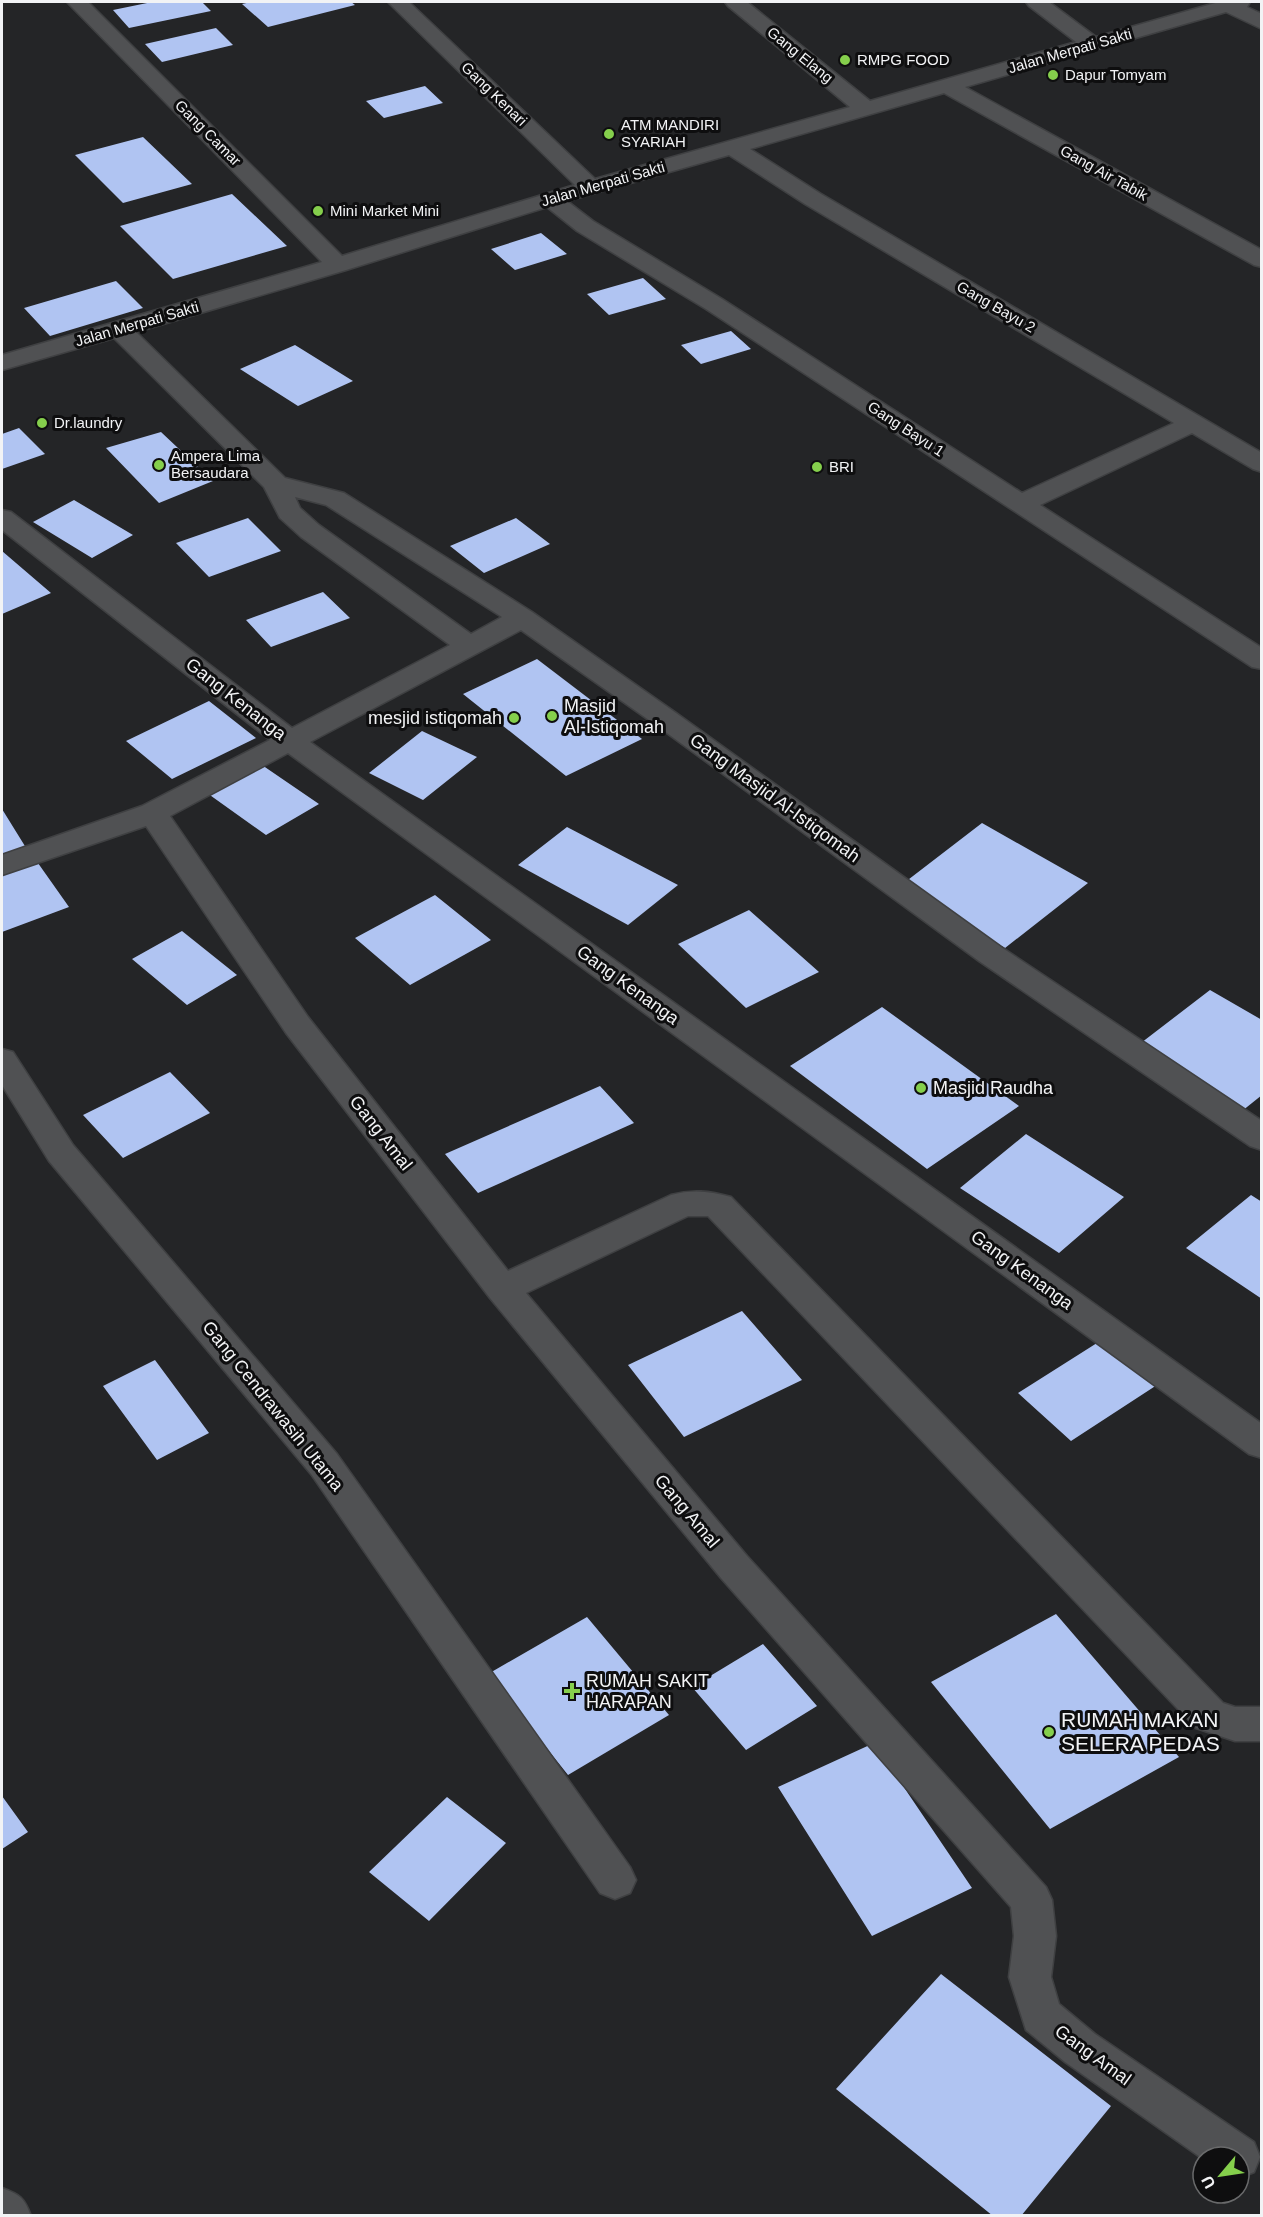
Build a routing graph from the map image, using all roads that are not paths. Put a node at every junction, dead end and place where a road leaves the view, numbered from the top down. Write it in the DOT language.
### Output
graph roads {
  1 [pos="77,2"];
  2 [pos="398,2"];
  3 [pos="735,2"];
  4 [pos="1036,2"];
  5 [pos="1234,3"];
  6 [pos="1262,23"];
  7 [pos="1092,44"];
  8 [pos="947,86"];
  9 [pos="866,109"];
  10 [pos="732,147"];
  11 [pos="590,187"];
  12 [pos="550,198"];
  13 [pos="1262,260"];
  14 [pos="338,265"];
  15 [pos="119,329"];
  16 [pos="2,336"];
  17 [pos="10,361"];
  18 [pos="1194,423"];
  19 [pos="1262,464"];
  20 [pos="276,484"];
  21 [pos="1020,504"];
  22 [pos="2,518"];
  23 [pos="522,618"];
  24 [pos="470,646"];
  25 [pos="1262,661"];
  26 [pos="290,741"];
  27 [pos="153,813"];
  28 [pos="2,865"];
  29 [pos="2,1060"];
  30 [pos="1262,1138"];
  31 [pos="502,1289"];
  32 [pos="1262,1444"];
  33 [pos="1262,1724"];
  34 [pos="615,1880"];
  35 [pos="1221,2145"];
  36 [pos="2,2210"];
  37 [pos="9,2216"];
  1 -- 14 [label="street, Gang Camar"];
  2 -- 11 [label="street, Gang Kenari"];
  3 -- 9 [label="street, Gang Elang"];
  4 -- 7 [label="street"];
  5 -- 6 [label="street"];
  5 -- 7 [label="street, Jalan Merpati Sakti"];
  7 -- 8 [label="street, Jalan Merpati Sakti"];
  8 -- 9 [label="street, Jalan Merpati Sakti"];
  8 -- 13 [label="street, Gang Air Tabik"];
  9 -- 10 [label="street, Jalan Merpati Sakti"];
  10 -- 11 [label="street, Jalan Merpati Sakti"];
  10 -- 18 [label="street, Gang Bayu 2"];
  11 -- 12 [label="street, Jalan Merpati Sakti"];
  12 -- 14 [label="street, Jalan Merpati Sakti"];
  12 -- 21 [label="street, Gang Bayu 1"];
  14 -- 15 [label="street, Jalan Merpati Sakti"];
  15 -- 17 [label="street, Jalan Merpati Sakti"];
  15 -- 20 [label="street"];
  16 -- 17 [label="street"];
  18 -- 19 [label="street, Gang Bayu 2"];
  18 -- 21 [label="street"];
  20 -- 23 [label="street, Gang Masjid Al-Istiqomah"];
  20 -- 24 [label="street"];
  21 -- 25 [label="street, Gang Bayu 1"];
  22 -- 26 [label="street, Gang Kenanga"];
  23 -- 24 [label="street"];
  23 -- 30 [label="street, Gang Masjid Al-Istiqomah"];
  24 -- 26 [label="street"];
  26 -- 27 [label="street"];
  26 -- 32 [label="street, Gang Kenanga"];
  27 -- 28 [label="street"];
  27 -- 31 [label="street, Gang Amal"];
  29 -- 34 [label="street, Gang Cendrawasih Utama"];
  31 -- 33 [label="street"];
  31 -- 35 [label="street, Gang Amal"];
  36 -- 37 [label="street"];
}
